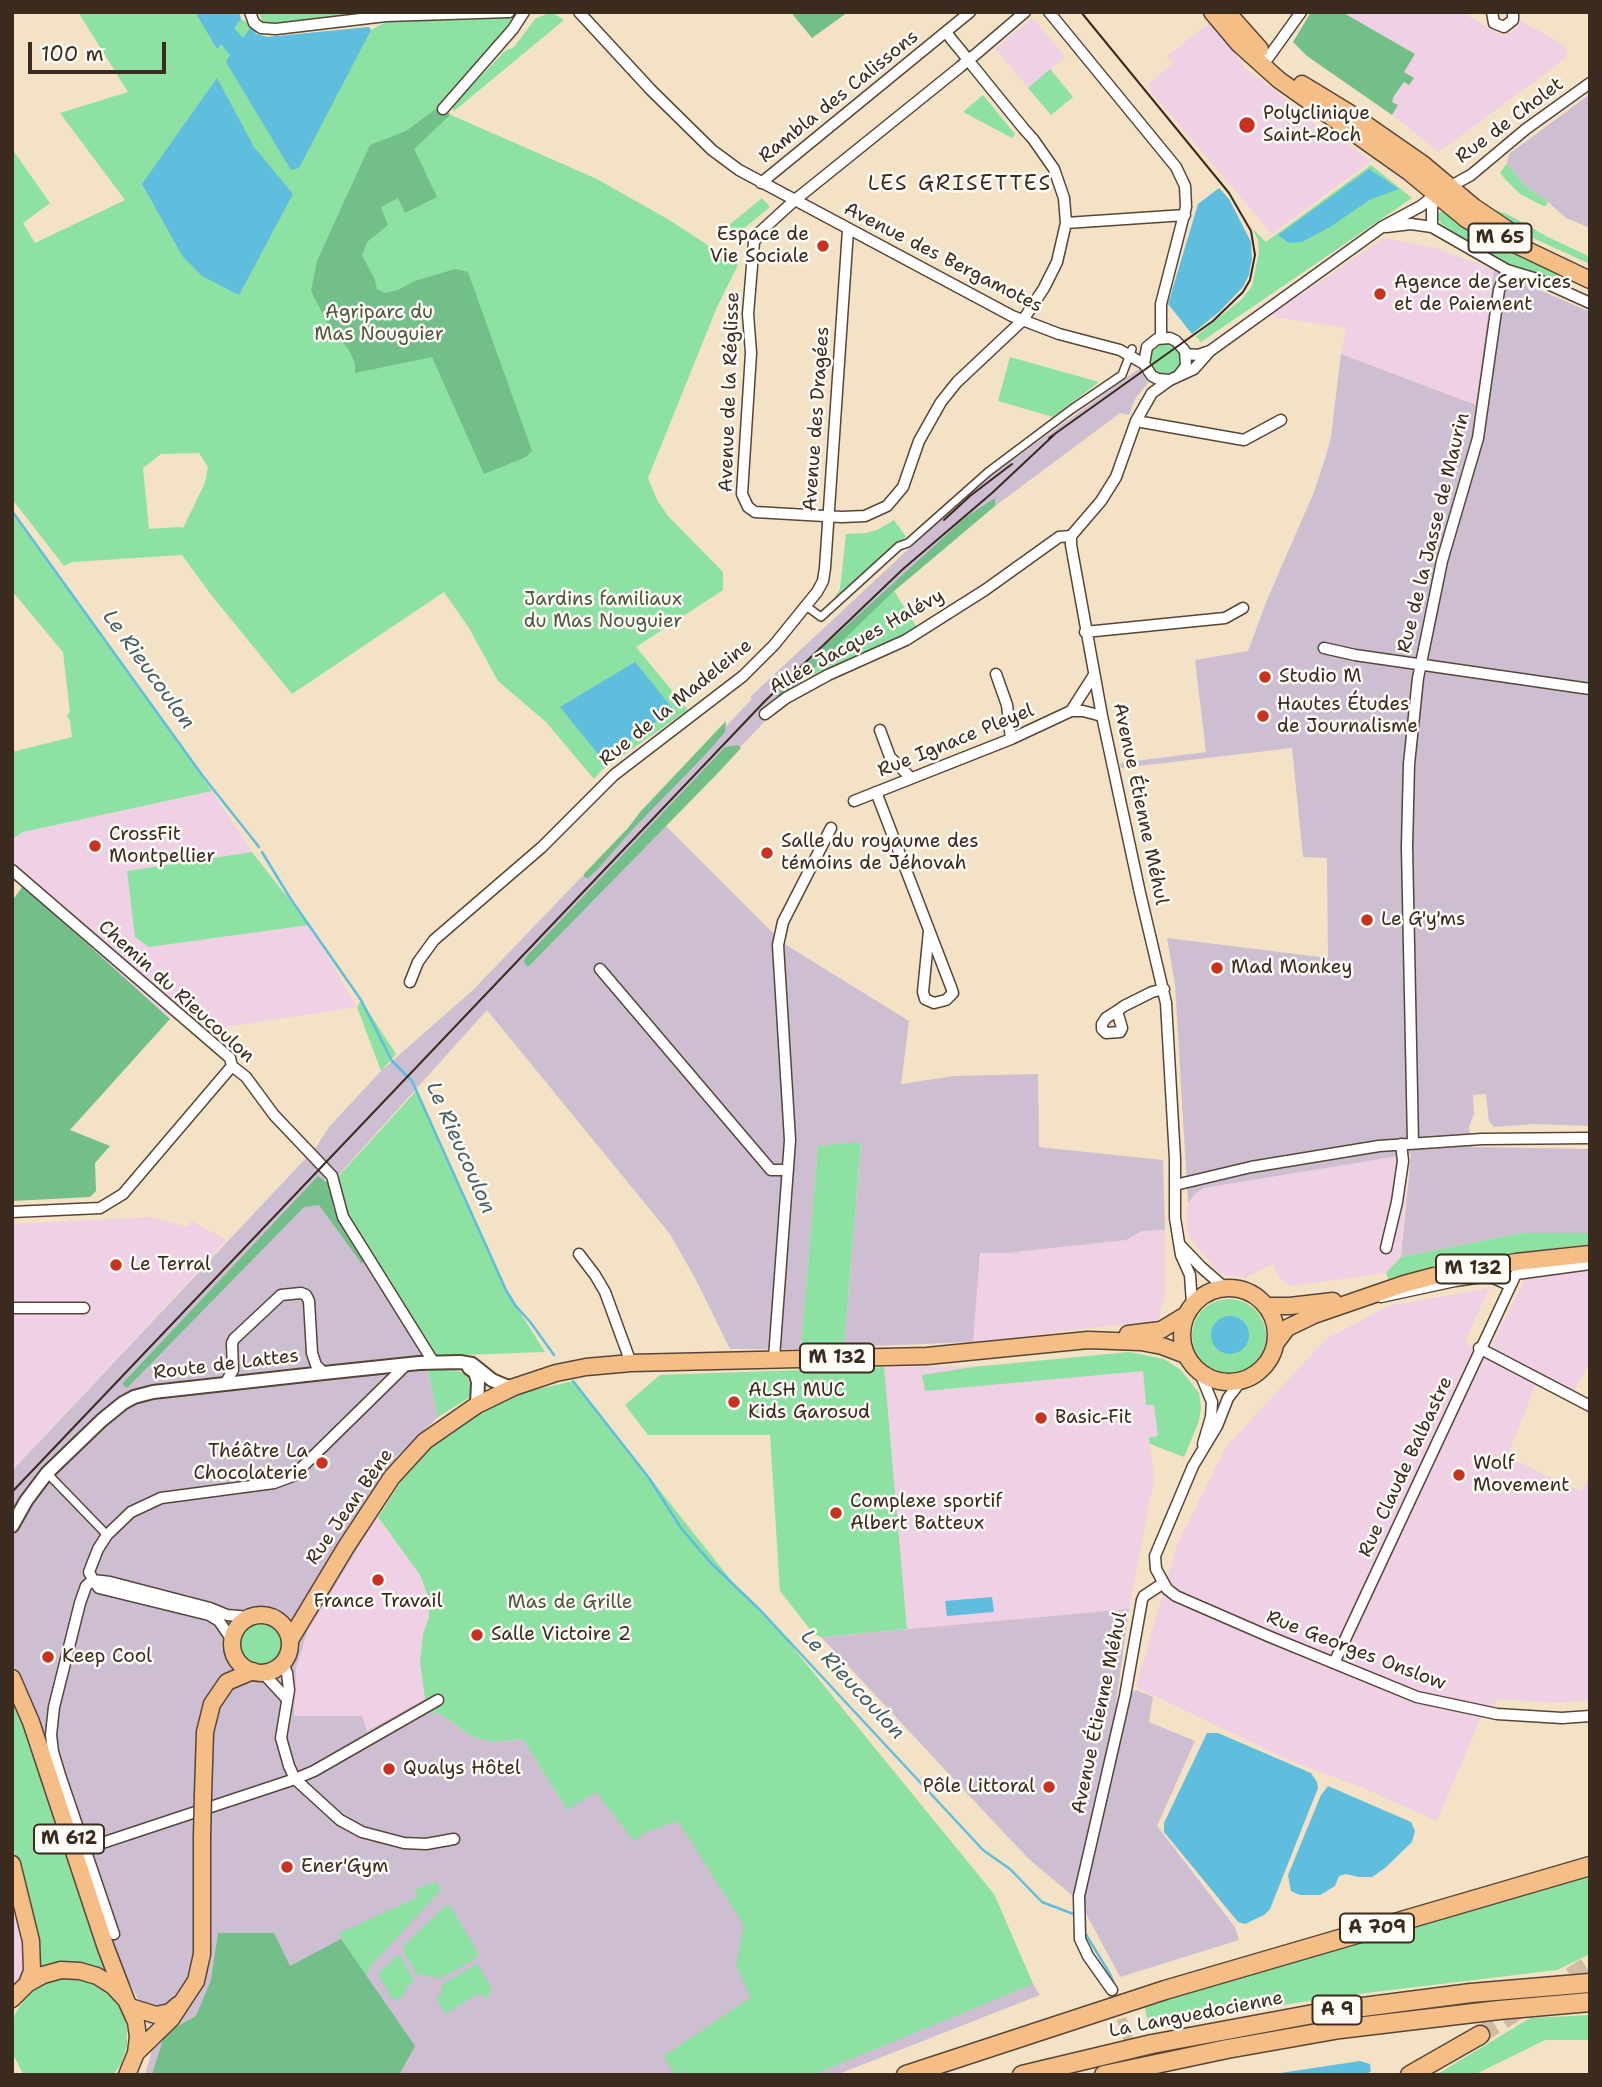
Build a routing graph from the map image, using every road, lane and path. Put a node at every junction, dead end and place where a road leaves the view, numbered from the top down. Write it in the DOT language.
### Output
graph roads {
  1 [pos="250,12"];
  2 [pos="509,12"];
  3 [pos="524,12"];
  4 [pos="579,12"];
  5 [pos="971,12"];
  6 [pos="1025,12"];
  7 [pos="1049,12"];
  8 [pos="1212,12"];
  9 [pos="1227,12"];
  10 [pos="1301,12"];
  11 [pos="1480,12"];
  12 [pos="1513,12"];
  13 [pos="1491,14"];
  14 [pos="946,32"];
  15 [pos="1268,58"];
  16 [pos="968,60"];
  17 [pos="1590,83"];
  18 [pos="443,109"];
  19 [pos="761,183"];
  20 [pos="1451,186"];
  21 [pos="1436,194"];
  22 [pos="795,201"];
  23 [pos="1185,215"];
  24 [pos="1066,223"];
  25 [pos="1382,227"];
  26 [pos="1432,227"];
  27 [pos="848,230"];
  28 [pos="1559,256"];
  29 [pos="1507,270"];
  30 [pos="1590,270"];
  31 [pos="1571,272"];
  32 [pos="1590,281"];
  33 [pos="1561,289"];
  34 [pos="1590,303"];
  35 [pos="1023,320"];
  36 [pos="1161,338"];
  37 [pos="1147,347"];
  38 [pos="1210,351"];
  39 [pos="1132,353"];
  40 [pos="1186,354"];
  41 [pos="1144,364"];
  42 [pos="1152,376"];
  43 [pos="1174,378"];
  44 [pos="1152,393"];
  45 [pos="1281,420"];
  46 [pos="1136,421"];
  47 [pos="829,518"];
  48 [pos="1071,536"];
  49 [pos="806,606"];
  50 [pos="1243,608"];
  51 [pos="1085,632"];
  52 [pos="1324,648"];
  53 [pos="1421,664"];
  54 [pos="996,674"];
  55 [pos="1094,675"];
  56 [pos="1590,689"];
  57 [pos="1071,711"];
  58 [pos="765,713"];
  59 [pos="1102,716"];
  60 [pos="880,730"];
  61 [pos="1011,739"];
  62 [pos="911,778"];
  63 [pos="876,792"];
  64 [pos="854,801"];
  65 [pos="831,828"];
  66 [pos="12,870"];
  67 [pos="929,931"];
  68 [pos="600,969"];
  69 [pos="410,982"];
  70 [pos="1164,989"];
  71 [pos="1117,1011"];
  72 [pos="232,1066"];
  73 [pos="1590,1138"];
  74 [pos="1413,1143"];
  75 [pos="1401,1144"];
  76 [pos="788,1170"];
  77 [pos="1175,1185"];
  78 [pos="12,1212"];
  79 [pos="1180,1245"];
  80 [pos="1386,1248"];
  81 [pos="579,1254"];
  82 [pos="1590,1254"];
  83 [pos="1590,1264"];
  84 [pos="1509,1285"];
  85 [pos="1225,1288"];
  86 [pos="1360,1298"];
  87 [pos="1266,1306"];
  88 [pos="12,1308"];
  89 [pos="84,1308"];
  90 [pos="1188,1310"];
  91 [pos="1088,1340"];
  92 [pos="1275,1343"];
  93 [pos="1479,1348"];
  94 [pos="1186,1355"];
  95 [pos="774,1358"];
  96 [pos="460,1362"];
  97 [pos="435,1363"];
  98 [pos="631,1363"];
  99 [pos="406,1365"];
  100 [pos="324,1373"];
  101 [pos="1200,1373"];
  102 [pos="1242,1380"];
  103 [pos="225,1384"];
  104 [pos="514,1387"];
  105 [pos="477,1405"];
  106 [pos="1590,1406"];
  107 [pos="1202,1448"];
  108 [pos="47,1473"];
  109 [pos="12,1526"];
  110 [pos="107,1535"];
  111 [pos="93,1580"];
  112 [pos="1163,1584"];
  113 [pos="191,1607"];
  114 [pos="307,1609"];
  115 [pos="249,1617"];
  116 [pos="278,1620"];
  117 [pos="290,1640"];
  118 [pos="234,1648"];
  119 [pos="283,1663"];
  120 [pos="1334,1663"];
  121 [pos="258,1672"];
  122 [pos="12,1678"];
  123 [pos="227,1682"];
  124 [pos="286,1699"];
  125 [pos="438,1700"];
  126 [pos="1590,1716"];
  127 [pos="295,1779"];
  128 [pos="454,1839"];
  129 [pos="84,1849"];
  130 [pos="12,1864"];
  131 [pos="1590,1866"];
  132 [pos="114,1934"];
  133 [pos="1590,1983"];
  134 [pos="27,1984"];
  135 [pos="1112,1990"];
  136 [pos="190,1993"];
  137 [pos="12,1999"];
  138 [pos="1590,2002"];
  139 [pos="128,2003"];
  140 [pos="1480,2035"];
  141 [pos="136,2053"];
  142 [pos="129,2074"];
  143 [pos="906,2075"];
  144 [pos="1022,2075"];
  145 [pos="1104,2075"];
  146 [pos="1410,2075"];
  1 -- 2 [label="street"];
  3 -- 18 [label="street"];
  4 -- 19 [label="street"];
  5 -- 14 [label="street, Rambla des Calissons"];
  6 -- 16 [label="street"];
  7 -- 23 [label="street"];
  8 -- 21 [label="main road, M 65"];
  9 -- 15 [label="main road, M 65"];
  10 -- 15 [label="street"];
  11 -- 13 [label="street"];
  12 -- 13 [label="street"];
  14 -- 16 [label="street, Rambla des Calissons"];
  14 -- 19 [label="street, Rambla des Calissons"];
  15 -- 20 [label="main road, M 65"];
  16 -- 22 [label="street"];
  16 -- 24 [label="street, Avenue de la Réglisse"];
  17 -- 20 [label="street, Rue de Cholet"];
  19 -- 22 [label="street, Rambla des Calissons"];
  20 -- 21 [label="main road"];
  20 -- 28 [label="main road, M 65"];
  21 -- 25 [label="street"];
  21 -- 26 [label="street"];
  21 -- 31 [label="main road, M 65"];
  22 -- 27 [label="street, Avenue des Bergamotes"];
  22 -- 47 [label="street, Avenue de la Réglisse"];
  23 -- 24 [label="street"];
  23 -- 36 [label="street"];
  24 -- 35 [label="street, Avenue de la Réglisse"];
  25 -- 26 [label="street"];
  25 -- 38 [label="street"];
  26 -- 29 [label="street"];
  27 -- 35 [label="street, Avenue des Bergamotes"];
  27 -- 47 [label="street, Avenue des Dragées"];
  28 -- 30 [label="main road, M 65"];
  28 -- 31 [label="main road, M 65"];
  29 -- 33 [label="street"];
  29 -- 53 [label="street, Rue de la Jasse de Maurin"];
  31 -- 32 [label="main road, M 65"];
  31 -- 33 [label="street"];
  33 -- 34 [label="street"];
  35 -- 39 [label="street, Avenue des Bergamotes"];
  35 -- 47 [label="street, Avenue de la Réglisse"];
  36 -- 37 [label="street"];
  36 -- 40 [label="street"];
  37 -- 39 [label="street"];
  37 -- 41 [label="street"];
  38 -- 40 [label="street"];
  38 -- 43 [label="street"];
  39 -- 41 [label="street, Avenue des Bergamotes"];
  39 -- 49 [label="street"];
  40 -- 43 [label="street"];
  41 -- 42 [label="street"];
  42 -- 43 [label="street"];
  42 -- 44 [label="street"];
  43 -- 44 [label="street"];
  44 -- 46 [label="street"];
  45 -- 46 [label="street"];
  46 -- 48 [label="street"];
  47 -- 49 [label="street, Avenue des Dragées"];
  48 -- 51 [label="street, Avenue Étienne Méhul"];
  48 -- 58 [label="street, Allée Jacques Halévy"];
  49 -- 69 [label="street, Rue de la Madeleine"];
  50 -- 51 [label="street"];
  51 -- 55 [label="street, Avenue Étienne Méhul"];
  52 -- 53 [label="street"];
  53 -- 56 [label="street"];
  53 -- 74 [label="street, Rue de la Jasse de Maurin"];
  54 -- 61 [label="street"];
  55 -- 57 [label="street"];
  55 -- 59 [label="street, Avenue Étienne Méhul"];
  57 -- 59 [label="street"];
  57 -- 61 [label="street, Rue Ignace Pleyel"];
  59 -- 70 [label="street, Avenue Étienne Méhul"];
  60 -- 62 [label="street"];
  61 -- 62 [label="street, Rue Ignace Pleyel"];
  62 -- 63 [label="street, Rue Ignace Pleyel"];
  63 -- 64 [label="street, Rue Ignace Pleyel"];
  63 -- 67 [label="street"];
  65 -- 76 [label="street"];
  66 -- 72 [label="street, Chemin du Rieucoulon"];
  67 -- 67 [label="street"];
  68 -- 76 [label="street"];
  70 -- 71 [label="street"];
  70 -- 77 [label="street, Avenue Étienne Méhul"];
  72 -- 78 [label="street"];
  72 -- 97 [label="street, Chemin du Rieucoulon"];
  73 -- 74 [label="street"];
  74 -- 75 [label="street"];
  75 -- 77 [label="street"];
  75 -- 80 [label="street"];
  76 -- 95 [label="street"];
  77 -- 79 [label="street, Avenue Étienne Méhul"];
  79 -- 85 [label="street"];
  79 -- 90 [label="street, Avenue Étienne Méhul"];
  81 -- 98 [label="street"];
  82 -- 86 [label="main road, M 132"];
  83 -- 84 [label="street"];
  84 -- 86 [label="street"];
  84 -- 93 [label="street, Rue Claude Balbastre"];
  85 -- 87 [label="main road"];
  85 -- 90 [label="main road"];
  86 -- 87 [label="main road, M 132"];
  86 -- 92 [label="main road, M 132"];
  87 -- 92 [label="main road"];
  88 -- 89 [label="street"];
  90 -- 91 [label="main road, M 132"];
  90 -- 94 [label="main road"];
  91 -- 94 [label="main road, M 132"];
  91 -- 95 [label="main road, M 132"];
  92 -- 102 [label="main road"];
  93 -- 106 [label="street"];
  93 -- 120 [label="street, Rue Claude Balbastre"];
  94 -- 101 [label="main road"];
  95 -- 98 [label="main road, M 132"];
  96 -- 97 [label="street, Route de Lattes"];
  96 -- 104 [label="street"];
  96 -- 105 [label="street"];
  97 -- 99 [label="street, Route de Lattes"];
  98 -- 104 [label="main road, Rue Jean Bène / M 132"];
  99 -- 100 [label="street, Route de Lattes"];
  99 -- 110 [label="street"];
  100 -- 103 [label="street, Route de Lattes"];
  100 -- 103 [label="street"];
  101 -- 102 [label="main road"];
  101 -- 107 [label="street"];
  102 -- 107 [label="street"];
  103 -- 108 [label="street, Route de Lattes"];
  104 -- 105 [label="main road, Rue Jean Bène / M 132"];
  105 -- 114 [label="main road, Rue Jean Bène"];
  107 -- 112 [label="street"];
  108 -- 109 [label="street, Route de Lattes"];
  108 -- 110 [label="street"];
  110 -- 111 [label="street"];
  111 -- 113 [label="street"];
  111 -- 129 [label="street"];
  112 -- 120 [label="street, Rue Georges Onslow"];
  112 -- 135 [label="street, Avenue Étienne Méhul"];
  113 -- 115 [label="street"];
  113 -- 118 [label="street"];
  114 -- 116 [label="main road"];
  114 -- 117 [label="main road, Rue Jean Bène"];
  115 -- 116 [label="main road"];
  115 -- 118 [label="main road"];
  116 -- 117 [label="main road"];
  117 -- 119 [label="main road"];
  118 -- 121 [label="main road"];
  118 -- 123 [label="main road"];
  119 -- 121 [label="main road"];
  119 -- 124 [label="street"];
  120 -- 126 [label="street, Rue Georges Onslow"];
  121 -- 123 [label="main road"];
  121 -- 124 [label="street"];
  122 -- 139 [label="main road, M 612"];
  123 -- 136 [label="main road, bridge"];
  124 -- 127 [label="street"];
  125 -- 127 [label="street"];
  127 -- 128 [label="street"];
  127 -- 129 [label="street"];
  129 -- 132 [label="street"];
  130 -- 134 [label="main road, M 612"];
  131 -- 143 [label="highway, A 709"];
  133 -- 144 [label="highway, La Languedocienne / A 9"];
  134 -- 137 [label="main road"];
  134 -- 139 [label="main road"];
  136 -- 139 [label="main road"];
  136 -- 141 [label="main road"];
  138 -- 145 [label="highway, La Languedocienne / A 9"];
  139 -- 141 [label="main road"];
  140 -- 146 [label="highway"];
  141 -- 142 [label="main road"];
}
